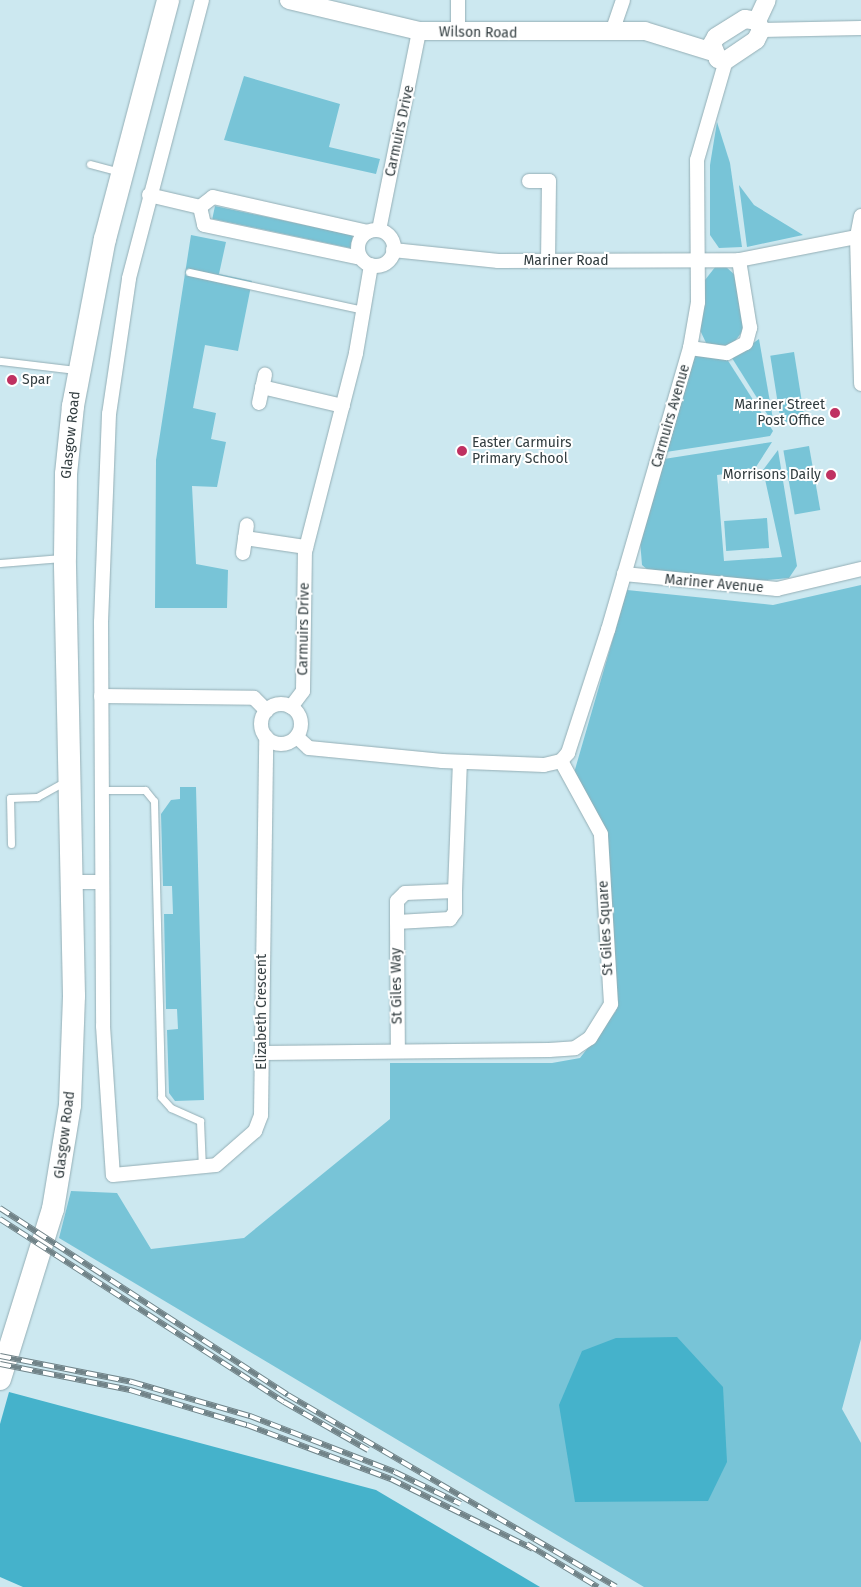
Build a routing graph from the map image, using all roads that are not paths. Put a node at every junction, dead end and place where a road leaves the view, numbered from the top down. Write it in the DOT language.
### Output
graph roads {
  1 [pos="168,0"];
  2 [pos="202,0"];
  3 [pos="289,0"];
  4 [pos="458,0"];
  5 [pos="623,0"];
  6 [pos="767,0"];
  7 [pos="759,25"];
  8 [pos="861,28"];
  9 [pos="419,31"];
  10 [pos="612,32"];
  11 [pos="458,33"];
  12 [pos="719,50"];
  13 [pos="90,164"];
  14 [pos="122,173"];
  15 [pos="529,181"];
  16 [pos="150,195"];
  17 [pos="200,207"];
  18 [pos="861,216"];
  19 [pos="374,231"];
  20 [pos="859,237"];
  21 [pos="393,250"];
  22 [pos="698,260"];
  23 [pos="739,260"];
  24 [pos="366,261"];
  25 [pos="548,261"];
  26 [pos="189,272"];
  27 [pos="363,310"];
  28 [pos="690,348"];
  29 [pos="0,361"];
  30 [pos="79,370"];
  31 [pos="861,384"];
  32 [pos="258,403"];
  33 [pos="343,406"];
  34 [pos="306,547"];
  35 [pos="243,553"];
  36 [pos="65,558"];
  37 [pos="0,563"];
  38 [pos="861,569"];
  39 [pos="624,574"];
  40 [pos="102,696"];
  41 [pos="291,707"];
  42 [pos="267,711"];
  43 [pos="266,737"];
  44 [pos="297,737"];
  45 [pos="561,761"];
  46 [pos="460,762"];
  47 [pos="70,777"];
  48 [pos="102,790"];
  49 [pos="11,844"];
  50 [pos="72,882"];
  51 [pos="102,882"];
  52 [pos="455,891"];
  53 [pos="397,922"];
  54 [pos="398,1051"];
  55 [pos="262,1053"];
  56 [pos="202,1169"];
  57 [pos="0,1379"];
  1 -- 14 [label="main road, Glasgow Road"];
  2 -- 16 [label="street"];
  3 -- 9 [label="street, Wilson Road"];
  4 -- 11 [label="street"];
  5 -- 10 [label="street"];
  6 -- 7 [label="street"];
  7 -- 8 [label="street"];
  7 -- 12 [label="street"];
  7 -- 12 [label="street"];
  9 -- 11 [label="street, Wilson Road"];
  9 -- 19 [label="street, Carmuirs Drive"];
  10 -- 11 [label="street, Wilson Road"];
  10 -- 12 [label="street, Wilson Road"];
  12 -- 22 [label="street, Carmuirs Avenue"];
  13 -- 14 [label="lane"];
  14 -- 30 [label="main road, Glasgow Road"];
  15 -- 25 [label="street"];
  16 -- 17 [label="street"];
  16 -- 40 [label="street"];
  17 -- 19 [label="street"];
  17 -- 24 [label="street"];
  18 -- 20 [label="street"];
  19 -- 21 [label="street"];
  19 -- 24 [label="street, Carmuirs Drive"];
  20 -- 23 [label="street, Mariner Road"];
  20 -- 31 [label="street"];
  21 -- 24 [label="street"];
  21 -- 25 [label="street, Mariner Road"];
  22 -- 23 [label="street, Mariner Road"];
  22 -- 25 [label="street, Mariner Road"];
  22 -- 28 [label="street, Carmuirs Avenue"];
  23 -- 28 [label="street"];
  24 -- 27 [label="street, Carmuirs Drive"];
  26 -- 27 [label="lane"];
  27 -- 33 [label="street, Carmuirs Drive"];
  28 -- 39 [label="street, Carmuirs Avenue"];
  29 -- 30 [label="lane"];
  30 -- 36 [label="main road, Glasgow Road"];
  32 -- 33 [label="street"];
  33 -- 34 [label="street, Carmuirs Drive"];
  34 -- 35 [label="street"];
  34 -- 41 [label="street, Carmuirs Drive"];
  36 -- 37 [label="lane"];
  36 -- 47 [label="main road, Glasgow Road"];
  38 -- 39 [label="street, Mariner Avenue"];
  39 -- 45 [label="street, Carmuirs Avenue"];
  40 -- 42 [label="street"];
  40 -- 48 [label="street"];
  41 -- 42 [label="street"];
  41 -- 44 [label="street"];
  42 -- 43 [label="street"];
  43 -- 44 [label="street"];
  43 -- 55 [label="street, Elizabeth Crescent"];
  44 -- 46 [label="street"];
  45 -- 46 [label="street"];
  45 -- 54 [label="street, St Giles Square"];
  46 -- 52 [label="street"];
  47 -- 49 [label="lane"];
  47 -- 50 [label="main road, Glasgow Road"];
  48 -- 51 [label="street"];
  48 -- 56 [label="lane"];
  50 -- 51 [label="street"];
  50 -- 57 [label="main road, Glasgow Road"];
  51 -- 56 [label="street, Elizabeth Crescent"];
  52 -- 53 [label="street"];
  52 -- 53 [label="street, St Giles Way"];
  53 -- 54 [label="street, St Giles Way"];
  54 -- 55 [label="street, St Giles Square"];
  55 -- 56 [label="street, Elizabeth Crescent"];
}
